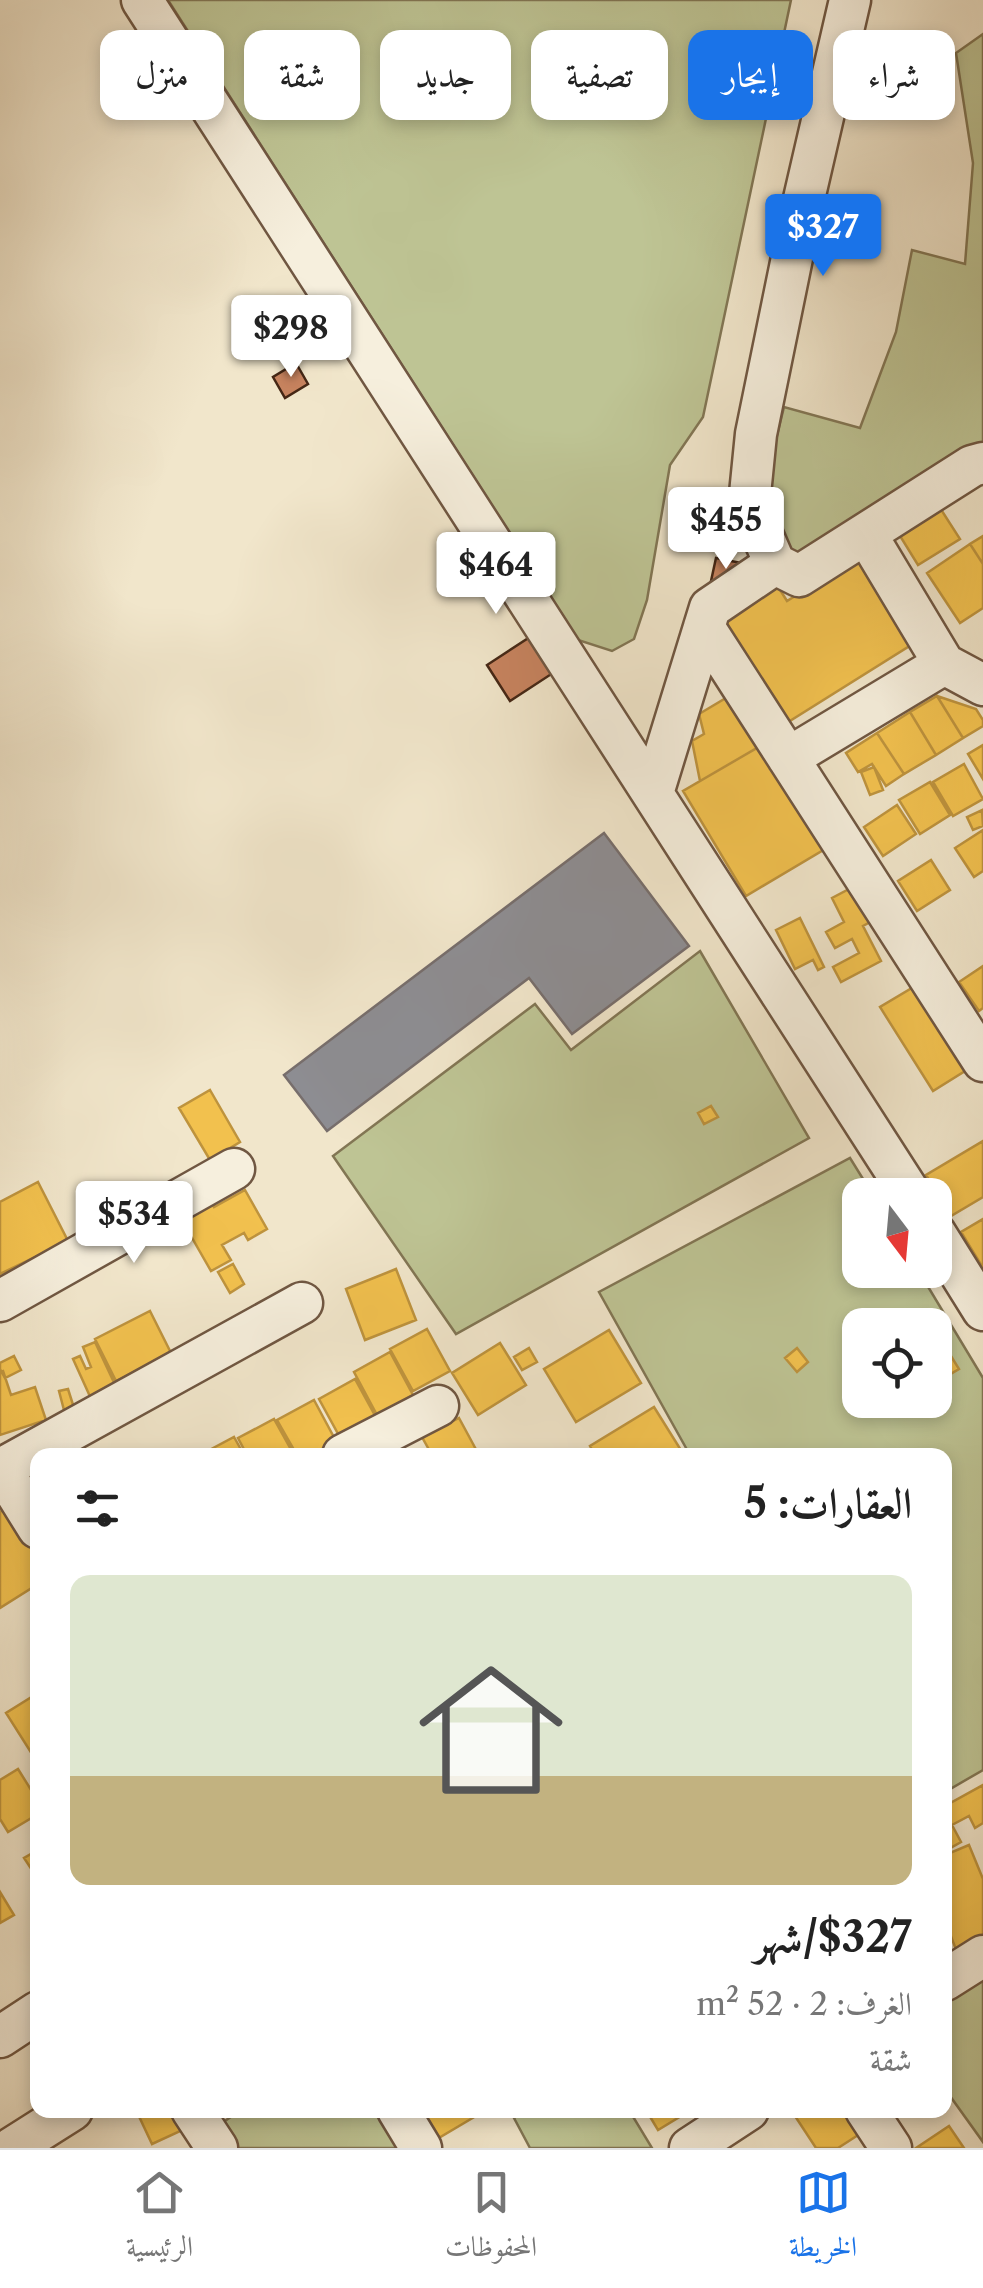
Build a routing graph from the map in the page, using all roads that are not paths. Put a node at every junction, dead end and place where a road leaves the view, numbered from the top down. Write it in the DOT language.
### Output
graph roads {
  1 [pos="142,0"];
  2 [pos="850,0"];
  3 [pos="983,463"];
  4 [pos="866,534"];
  5 [pos="775,564"];
  6 [pos="704,627"];
  7 [pos="944,664"];
  8 [pos="983,685"];
  9 [pos="788,758"];
  10 [pos="653,793"];
  11 [pos="983,1061"];
  12 [pos="234,1169"];
  13 [pos="900,1178"];
  14 [pos="952,1260"];
  15 [pos="0,1301"];
  16 [pos="302,1303"];
  17 [pos="983,1310"];
  18 [pos="438,1406"];
  19 [pos="37,1448"];
  20 [pos="357,1448"];
  21 [pos="30,1452"];
  22 [pos="0,1468"];
  23 [pos="30,1515"];
  24 [pos="983,1956"];
  25 [pos="952,1976"];
  26 [pos="30,2017"];
  27 [pos="0,2037"];
  28 [pos="59,2118"];
  29 [pos="197,2118"];
  30 [pos="403,2118"];
  31 [pos="871,2118"];
  32 [pos="736,2128"];
  33 [pos="12,2148"];
  34 [pos="216,2148"];
  35 [pos="421,2148"];
  36 [pos="690,2148"];
  37 [pos="891,2148"];
  1 -- 10 [label="street"];
  2 -- 5 [label="street"];
  3 -- 4 [label="street"];
  4 -- 5 [label="street"];
  4 -- 7 [label="street"];
  5 -- 6 [label="street"];
  6 -- 9 [label="street"];
  6 -- 10 [label="street"];
  7 -- 8 [label="street"];
  7 -- 9 [label="street"];
  9 -- 11 [label="street"];
  10 -- 13 [label="street"];
  12 -- 15 [label="street"];
  14 -- 17 [label="street"];
  16 -- 19 [label="street"];
  18 -- 20 [label="street"];
  21 -- 22 [label="street"];
  22 -- 23 [label="street"];
  24 -- 25 [label="street"];
  26 -- 27 [label="street"];
  28 -- 33 [label="street"];
  29 -- 34 [label="street"];
  30 -- 35 [label="street"];
  31 -- 37 [label="street"];
  32 -- 36 [label="street"];
}
